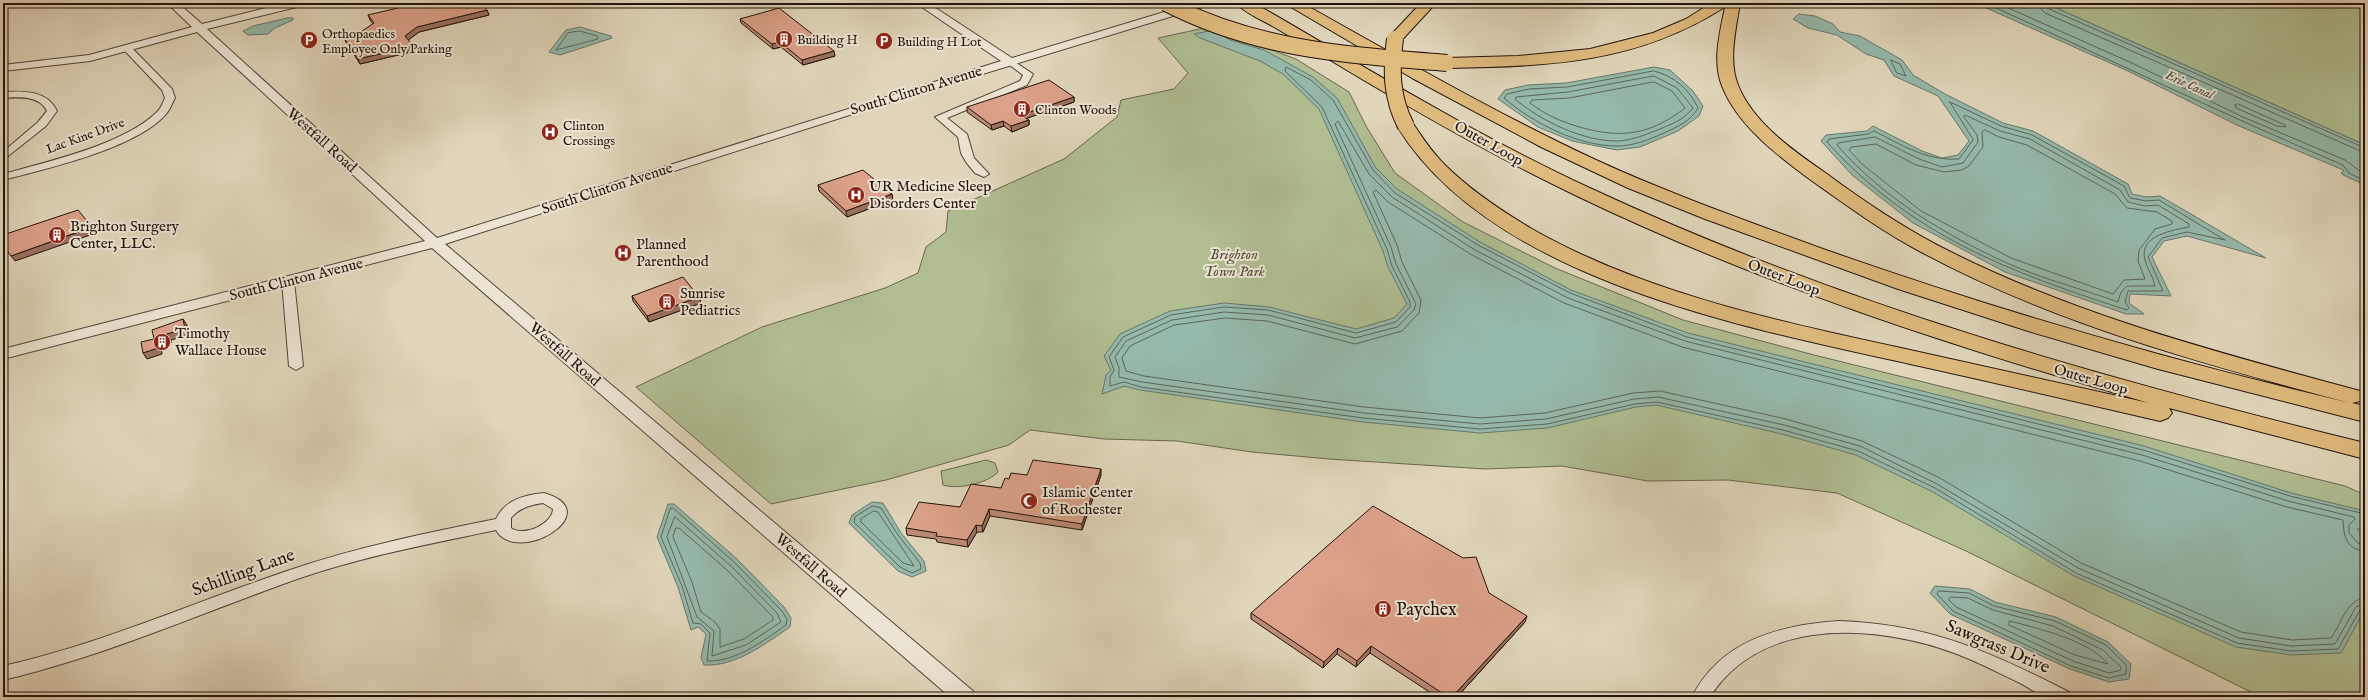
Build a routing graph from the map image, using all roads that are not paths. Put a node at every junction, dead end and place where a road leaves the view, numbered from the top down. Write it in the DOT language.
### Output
graph roads {
  1 [pos="172,3"];
  2 [pos="301,3"];
  3 [pos="921,3"];
  4 [pos="1166,3"];
  5 [pos="1243,3"];
  6 [pos="1291,3"];
  7 [pos="1430,3"];
  8 [pos="1721,3"];
  9 [pos="1734,3"];
  10 [pos="1201,4"];
  11 [pos="199,29"];
  12 [pos="128,49"];
  13 [pos="1009,61"];
  14 [pos="3,68"];
  15 [pos="3,95"];
  16 [pos="3,157"];
  17 [pos="3,166"];
  18 [pos="984,174"];
  19 [pos="6,177"];
  20 [pos="435,243"];
  21 [pos="288,281"];
  22 [pos="3,354"];
  23 [pos="296,366"];
  24 [pos="2365,400"];
  25 [pos="2365,414"];
  26 [pos="2365,451"];
  27 [pos="2365,458"];
  28 [pos="501,523"];
  29 [pos="3,674"];
  30 [pos="966,697"];
  31 [pos="1701,697"];
  32 [pos="2063,697"];
  1 -- 11 [label="street, Westfall Road"];
  2 -- 11 [label="street"];
  3 -- 13 [label="street"];
  4 -- 8 [label="highway, bridge"];
  5 -- 26 [label="highway, Outer Loop"];
  6 -- 25 [label="highway, Outer Loop"];
  7 -- 27 [label="highway, bridge"];
  9 -- 24 [label="highway"];
  10 -- 13 [label="street, South Clinton Avenue"];
  11 -- 12 [label="street"];
  11 -- 20 [label="street, Westfall Road"];
  12 -- 14 [label="street"];
  12 -- 19 [label="street, Lac Kine Drive"];
  13 -- 18 [label="street"];
  13 -- 20 [label="street, South Clinton Avenue"];
  15 -- 16 [label="street"];
  17 -- 19 [label="street"];
  20 -- 21 [label="street, South Clinton Avenue"];
  20 -- 30 [label="street, Westfall Road"];
  21 -- 22 [label="street, South Clinton Avenue"];
  21 -- 23 [label="street"];
  28 -- 29 [label="street, Schilling Lane"];
  31 -- 32 [label="street, Sawgrass Drive"];
}
